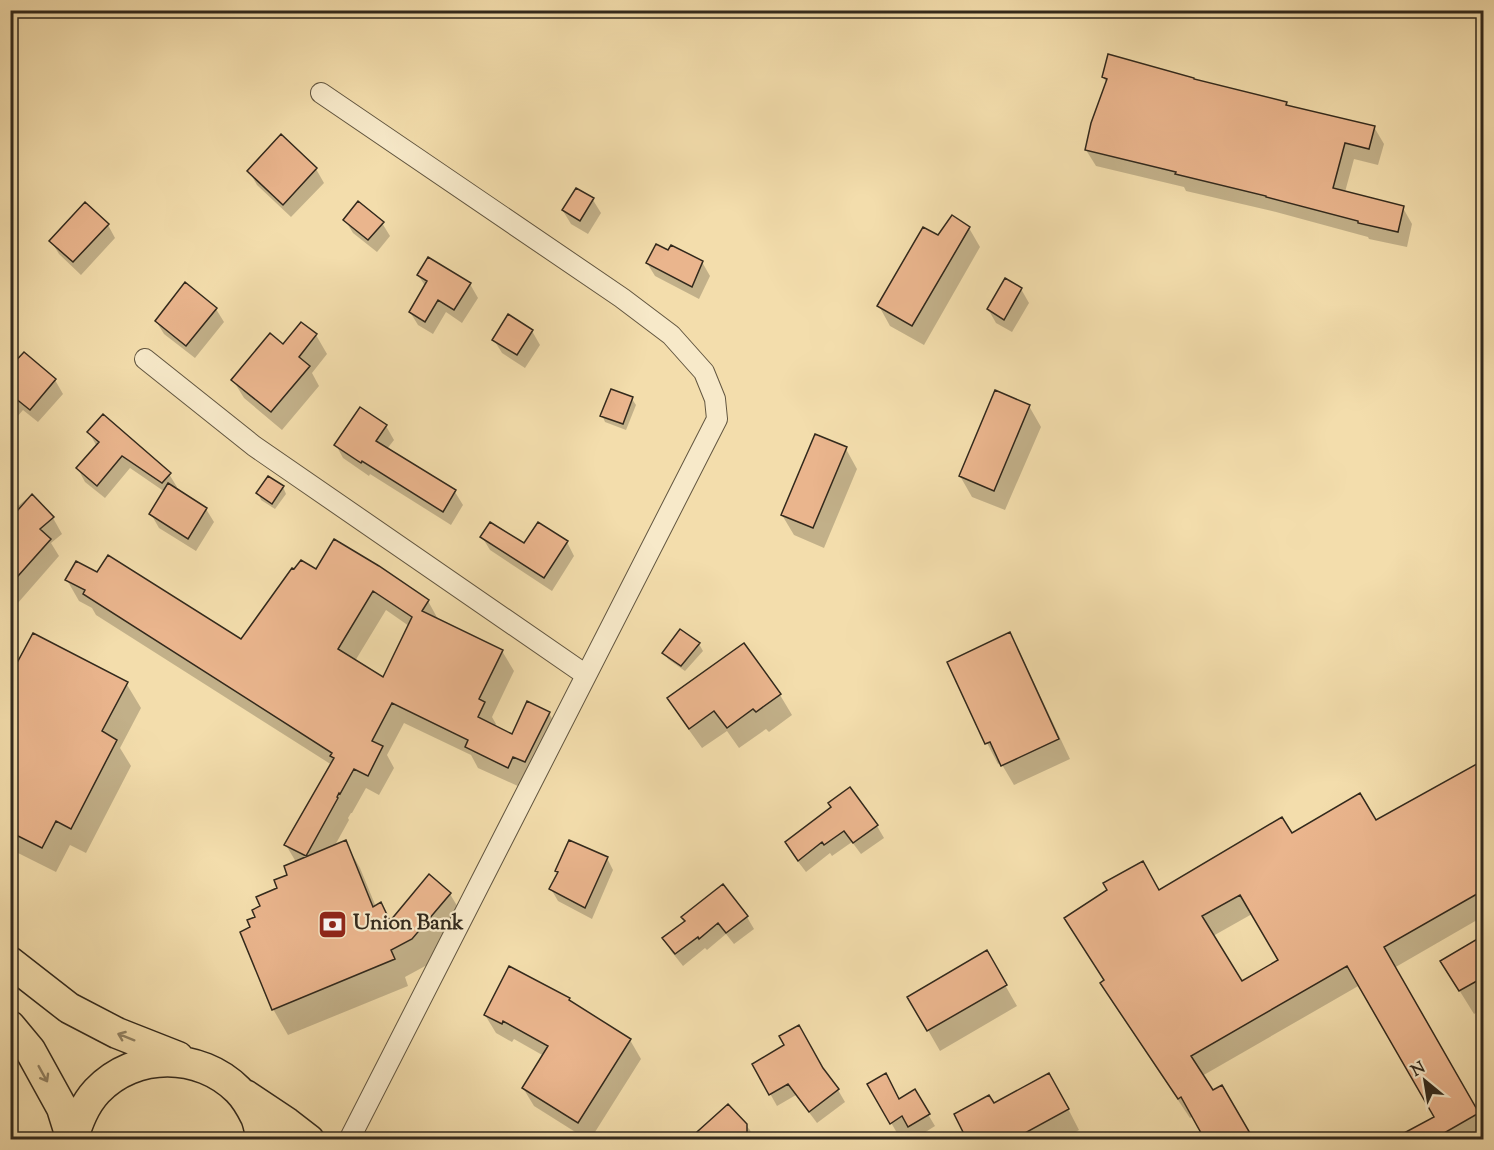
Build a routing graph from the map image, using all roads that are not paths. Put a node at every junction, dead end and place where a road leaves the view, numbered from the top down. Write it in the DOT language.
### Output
graph roads {
  1 [pos="321,93"];
  2 [pos="145,359"];
  3 [pos="586,675"];
  4 [pos="10,962"];
  5 [pos="10,1026"];
  6 [pos="200,1065"];
  7 [pos="239,1092"];
  8 [pos="72,1140"];
  9 [pos="262,1140"];
  10 [pos="309,1140"];
  11 [pos="349,1140"];
  1 -- 3 [label="street"];
  2 -- 3 [label="street"];
  3 -- 11 [label="street"];
  6 -- 4 [label="main road, one-way"];
  5 -- 8 [label="main road, one-way"];
  6 -- 7 [label="main road"];
  6 -- 8 [label="main road"];
  7 -- 9 [label="main road"];
  7 -- 10 [label="main road"];
}
